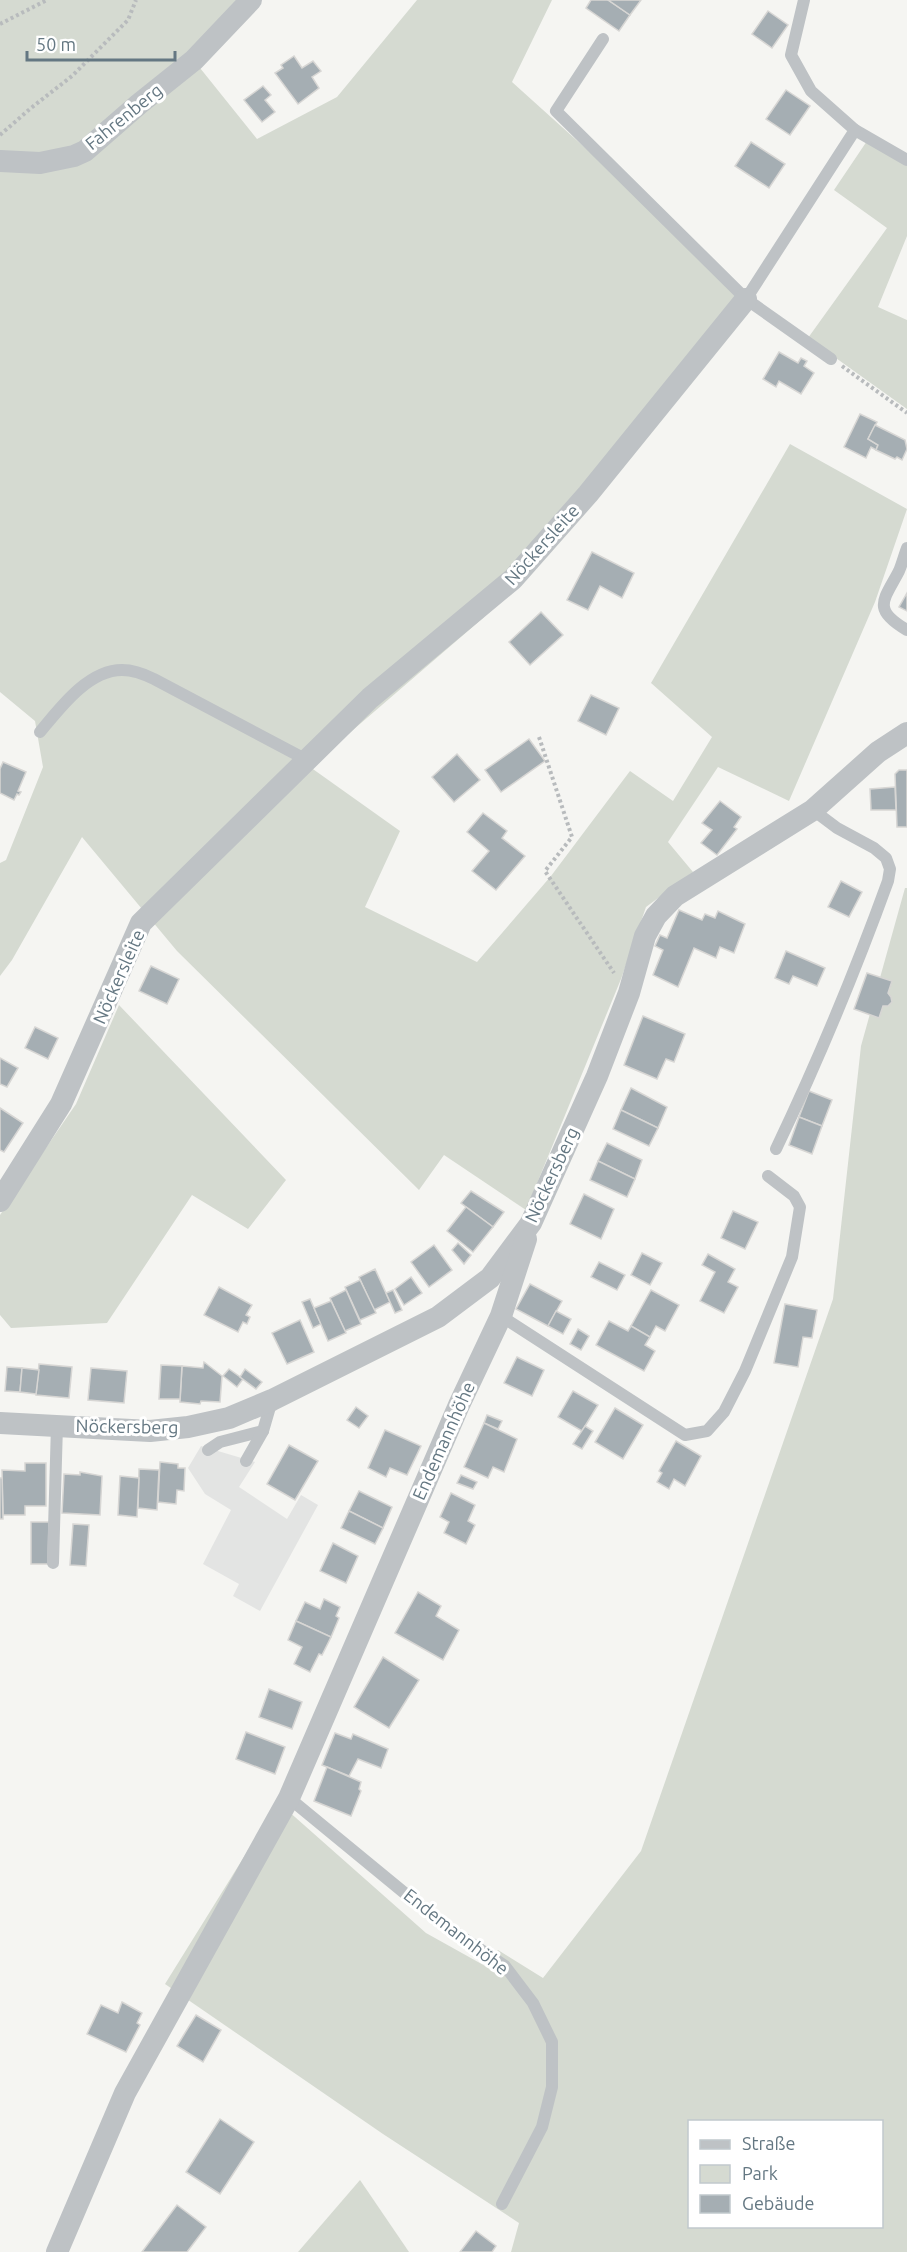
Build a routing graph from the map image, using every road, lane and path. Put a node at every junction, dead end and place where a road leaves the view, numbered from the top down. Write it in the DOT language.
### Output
graph roads {
  1 [pos="47,0"];
  2 [pos="136,0"];
  3 [pos="251,0"];
  4 [pos="804,0"];
  5 [pos="0,24"];
  6 [pos="603,39"];
  7 [pos="855,130"];
  8 [pos="0,135"];
  9 [pos="907,160"];
  10 [pos="0,161"];
  11 [pos="746,299"];
  12 [pos="831,358"];
  13 [pos="907,413"];
  14 [pos="907,548"];
  15 [pos="907,630"];
  16 [pos="40,732"];
  17 [pos="907,733"];
  18 [pos="539,737"];
  19 [pos="307,760"];
  20 [pos="813,810"];
  21 [pos="629,993"];
  22 [pos="776,1149"];
  23 [pos="768,1176"];
  24 [pos="0,1201"];
  25 [pos="531,1223"];
  26 [pos="501,1316"];
  27 [pos="272,1400"];
  28 [pos="0,1423"];
  29 [pos="57,1425"];
  30 [pos="263,1431"];
  31 [pos="208,1450"];
  32 [pos="246,1461"];
  33 [pos="53,1563"];
  34 [pos="290,1798"];
  35 [pos="502,2204"];
  36 [pos="57,2252"];
  1 -- 5 [label="path"];
  2 -- 8 [label="path"];
  3 -- 10 [label="street, Fahrenberg"];
  4 -- 7 [label="lane"];
  6 -- 11 [label="lane"];
  7 -- 9 [label="lane"];
  7 -- 11 [label="lane, Nöckersleite"];
  11 -- 12 [label="lane"];
  11 -- 19 [label="street, Nöckersleite"];
  12 -- 13 [label="path"];
  14 -- 15 [label="lane"];
  16 -- 19 [label="lane"];
  17 -- 20 [label="street, Nöckersberg"];
  18 -- 21 [label="path"];
  19 -- 24 [label="street, Nöckersleite"];
  20 -- 21 [label="street, Nöckersberg"];
  20 -- 22 [label="lane"];
  21 -- 25 [label="street, Nöckersberg"];
  23 -- 26 [label="lane"];
  25 -- 26 [label="street, Endemannhöhe"];
  25 -- 27 [label="street, Nöckersberg"];
  26 -- 34 [label="street, Endemannhöhe"];
  27 -- 29 [label="street, Nöckersberg"];
  27 -- 30 [label="lane"];
  28 -- 29 [label="street, Nöckersberg"];
  29 -- 33 [label="lane"];
  30 -- 31 [label="lane"];
  30 -- 32 [label="lane"];
  34 -- 35 [label="lane, Endemannhöhe"];
  34 -- 36 [label="street, Endemannhöhe"];
}
